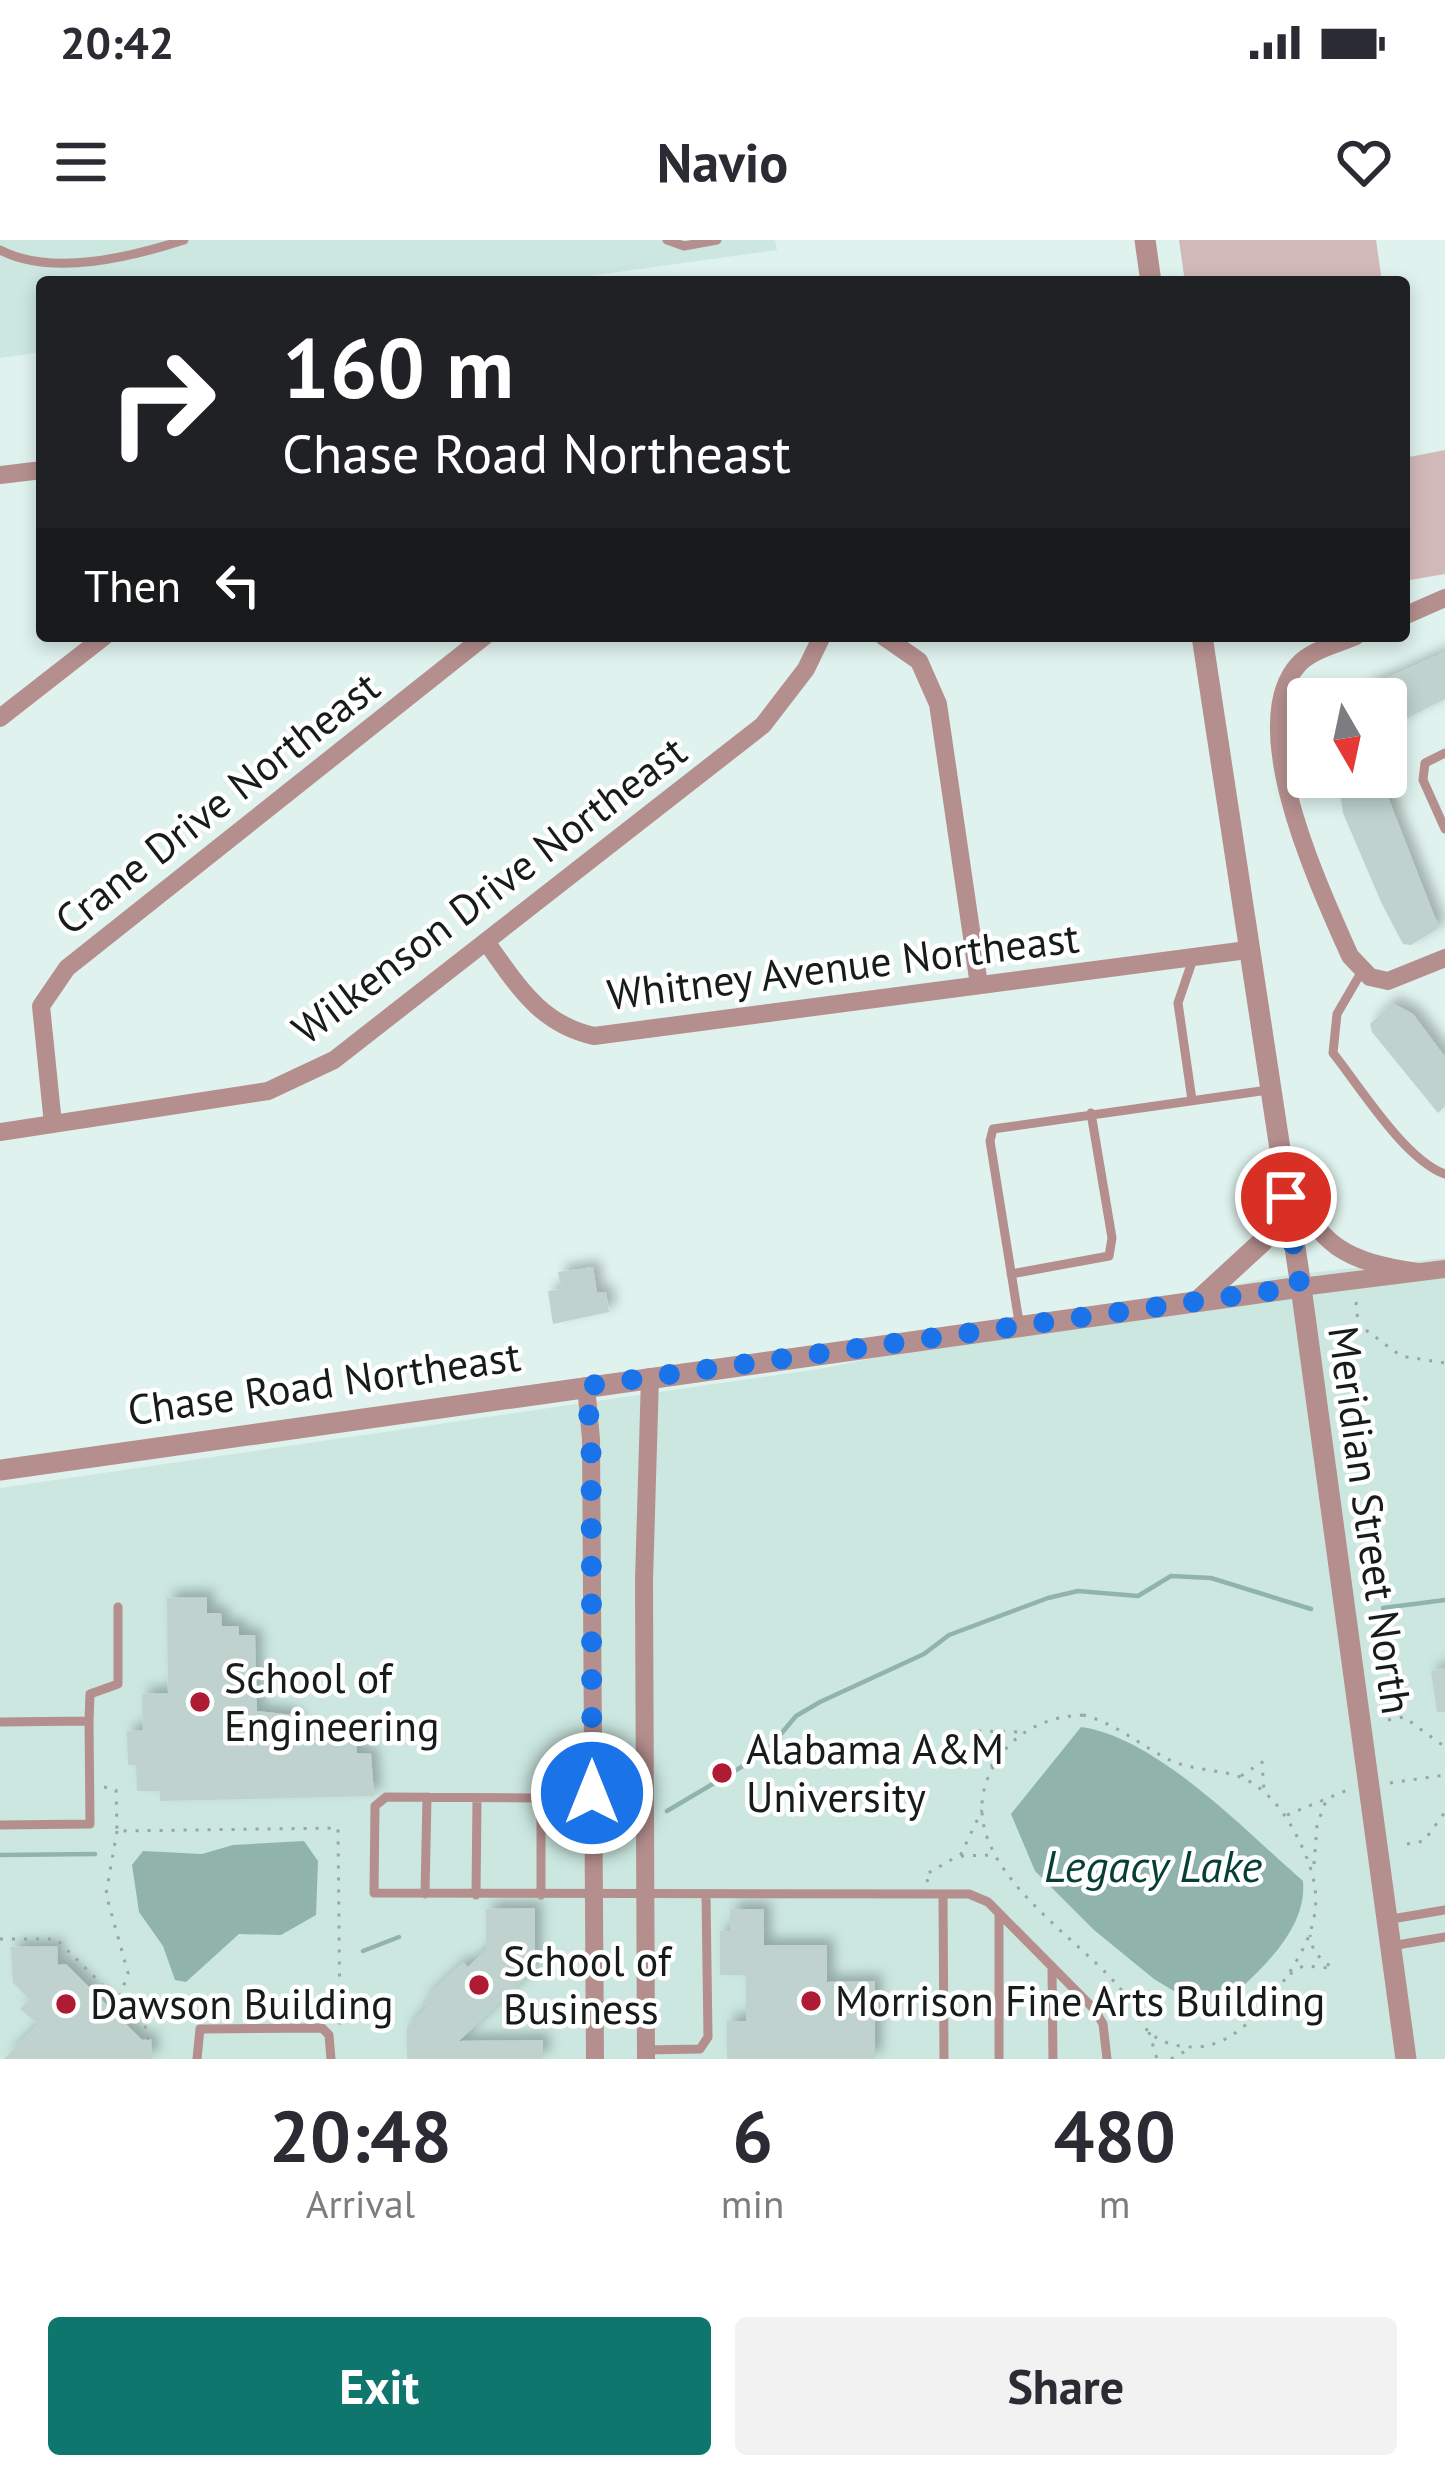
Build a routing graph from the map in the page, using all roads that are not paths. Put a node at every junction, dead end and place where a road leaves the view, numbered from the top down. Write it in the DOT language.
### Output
graph roads {
  1 [pos="184,240"];
  2 [pos="667,240"];
  3 [pos="717,240"];
  4 [pos="1145,240"];
  5 [pos="149,246"];
  6 [pos="0,250"];
  7 [pos="1150,276"];
  8 [pos="36,471"];
  9 [pos="0,476"];
  10 [pos="1445,598"];
  11 [pos="1410,613"];
  12 [pos="97,642"];
  13 [pos="476,642"];
  14 [pos="819,642"];
  15 [pos="892,642"];
  16 [pos="1203,642"];
  17 [pos="1342,642"];
  18 [pos="0,718"];
  19 [pos="1445,753"];
  20 [pos="1445,829"];
  21 [pos="487,943"];
  22 [pos="1247,950"];
  23 [pos="1194,957"];
  24 [pos="1445,958"];
  25 [pos="1362,971"];
  26 [pos="979,985"];
  27 [pos="1270,1090"];
  28 [pos="1192,1100"];
  29 [pos="1091,1113"];
  30 [pos="53,1124"];
  31 [pos="0,1132"];
  32 [pos="1281,1163"];
  33 [pos="1445,1174"];
  34 [pos="1445,1269"];
  35 [pos="1417,1272"];
  36 [pos="1011,1274"];
  37 [pos="1300,1287"];
  38 [pos="1198,1300"];
  39 [pos="1020,1328"];
  40 [pos="650,1376"];
  41 [pos="586,1386"];
  42 [pos="0,1470"];
  43 [pos="118,1607"];
  44 [pos="88,1721"];
  45 [pos="0,1722"];
  46 [pos="427,1797"];
  47 [pos="477,1798"];
  48 [pos="0,1825"];
  49 [pos="425,1894"];
  50 [pos="943,1894"];
  51 [pos="476,1895"];
  52 [pos="541,1895"];
  53 [pos="594,1896"];
  54 [pos="645,1896"];
  55 [pos="706,1896"];
  56 [pos="1445,1910"];
  57 [pos="999,1912"];
  58 [pos="1386,1920"];
  59 [pos="1445,1937"];
  60 [pos="1390,1947"];
  61 [pos="1052,1966"];
  62 [pos="646,2055"];
  63 [pos="197,2059"];
  64 [pos="331,2059"];
  65 [pos="596,2059"];
  66 [pos="944,2059"];
  67 [pos="999,2059"];
  68 [pos="1053,2059"];
  69 [pos="1107,2059"];
  70 [pos="1406,2059"];
  1 -- 5 [label="lane"];
  2 -- 3 [label="lane"];
  4 -- 7 [label="street"];
  5 -- 6 [label="lane"];
  8 -- 9 [label="street"];
  10 -- 11 [label="street"];
  12 -- 18 [label="street"];
  13 -- 30 [label="street, Crane Drive Northeast"];
  14 -- 21 [label="street, Wilkenson Drive Northeast"];
  15 -- 26 [label="street"];
  16 -- 22 [label="street, Meridian Street North"];
  17 -- 25 [label="street"];
  19 -- 20 [label="lane"];
  21 -- 26 [label="street, Whitney Avenue Northeast"];
  21 -- 30 [label="street, Wilkenson Drive Northeast"];
  22 -- 23 [label="street, Whitney Avenue Northeast"];
  22 -- 27 [label="street, Meridian Street North"];
  23 -- 26 [label="street, Whitney Avenue Northeast"];
  23 -- 28 [label="lane"];
  24 -- 25 [label="street"];
  25 -- 33 [label="lane"];
  27 -- 28 [label="lane"];
  27 -- 32 [label="street, Meridian Street North"];
  28 -- 29 [label="lane"];
  29 -- 36 [label="lane"];
  29 -- 36 [label="lane"];
  30 -- 31 [label="street, Wilkenson Drive Northeast"];
  32 -- 35 [label="street"];
  32 -- 37 [label="street, Meridian Street North"];
  32 -- 38 [label="street"];
  34 -- 35 [label="street"];
  35 -- 37 [label="street"];
  36 -- 39 [label="lane"];
  37 -- 38 [label="street, Chase Road Northeast"];
  37 -- 58 [label="street, Meridian Street North"];
  38 -- 39 [label="street, Chase Road Northeast"];
  39 -- 40 [label="street, Chase Road Northeast"];
  40 -- 41 [label="street, Chase Road Northeast"];
  40 -- 54 [label="street"];
  41 -- 42 [label="street, Chase Road Northeast"];
  41 -- 53 [label="street"];
  43 -- 44 [label="lane"];
  44 -- 45 [label="lane"];
  44 -- 48 [label="lane"];
  46 -- 47 [label="lane"];
  46 -- 49 [label="lane"];
  46 -- 49 [label="lane"];
  47 -- 51 [label="lane"];
  47 -- 52 [label="lane"];
  49 -- 51 [label="lane"];
  50 -- 55 [label="lane"];
  50 -- 57 [label="lane"];
  50 -- 66 [label="lane"];
  51 -- 52 [label="lane"];
  52 -- 53 [label="lane"];
  53 -- 54 [label="lane"];
  53 -- 65 [label="street"];
  54 -- 55 [label="lane"];
  54 -- 62 [label="street"];
  55 -- 62 [label="lane"];
  56 -- 58 [label="lane"];
  57 -- 61 [label="lane"];
  57 -- 67 [label="lane"];
  58 -- 60 [label="street, Meridian Street North"];
  59 -- 60 [label="lane"];
  60 -- 70 [label="street, Meridian Street North"];
  61 -- 68 [label="lane"];
  61 -- 69 [label="lane"];
  63 -- 64 [label="lane"];
}
